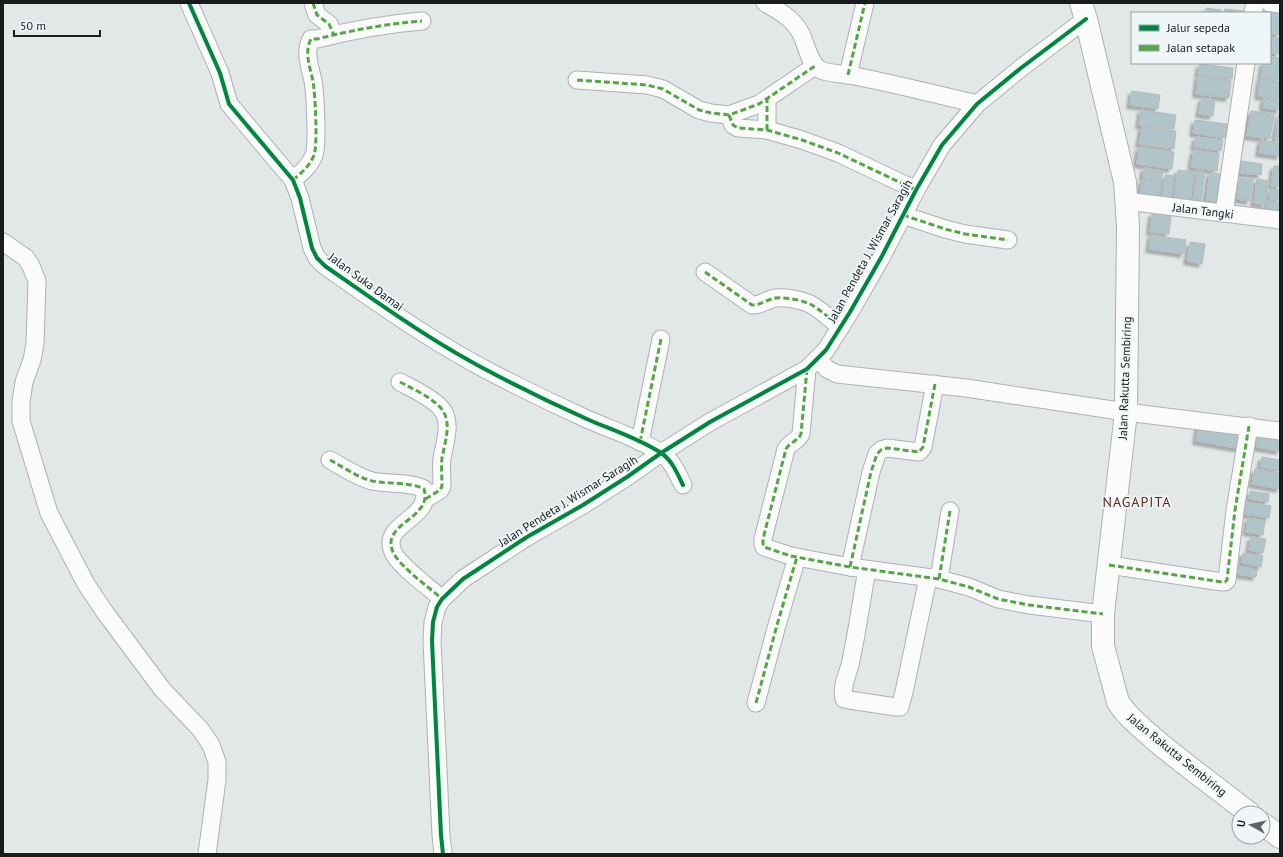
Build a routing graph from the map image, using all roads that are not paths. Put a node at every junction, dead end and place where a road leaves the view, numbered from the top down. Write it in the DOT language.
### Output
graph roads {
  1 [pos="189,3"];
  2 [pos="313,3"];
  3 [pos="764,3"];
  4 [pos="865,3"];
  5 [pos="1270,3"];
  6 [pos="1280,4"];
  7 [pos="1084,11"];
  8 [pos="422,21"];
  9 [pos="334,35"];
  10 [pos="1246,64"];
  11 [pos="816,66"];
  12 [pos="848,75"];
  13 [pos="577,80"];
  14 [pos="767,99"];
  15 [pos="977,104"];
  16 [pos="729,115"];
  17 [pos="767,130"];
  18 [pos="293,180"];
  19 [pos="916,190"];
  20 [pos="1126,201"];
  21 [pos="1224,213"];
  22 [pos="903,215"];
  23 [pos="1280,220"];
  24 [pos="1008,240"];
  25 [pos="3,242"];
  26 [pos="705,272"];
  27 [pos="841,326"];
  28 [pos="661,338"];
  29 [pos="812,364"];
  30 [pos="400,382"];
  31 [pos="935,384"];
  32 [pos="1126,412"];
  33 [pos="1249,426"];
  34 [pos="1280,431"];
  35 [pos="640,442"];
  36 [pos="661,453"];
  37 [pos="330,460"];
  38 [pos="683,485"];
  39 [pos="424,500"];
  40 [pos="950,512"];
  41 [pos="796,557"];
  42 [pos="1109,565"];
  43 [pos="850,567"];
  44 [pos="867,570"];
  45 [pos="934,579"];
  46 [pos="442,599"];
  47 [pos="1103,614"];
  48 [pos="756,704"];
  49 [pos="1239,805"];
  50 [pos="1271,830"];
  51 [pos="1280,837"];
  52 [pos="207,854"];
  53 [pos="443,854"];
  1 -- 18 [label="street, Jalan Suka Damai"];
  2 -- 9 [label="street"];
  3 -- 11 [label="street"];
  4 -- 12 [label="street"];
  5 -- 6 [label="street"];
  7 -- 15 [label="street, Jalan Pendeta J. Wismar Saragih"];
  7 -- 20 [label="main road, Jalan Rakutta Sembiring"];
  8 -- 9 [label="street"];
  9 -- 18 [label="street"];
  10 -- 21 [label="street"];
  11 -- 12 [label="street"];
  11 -- 14 [label="street"];
  12 -- 15 [label="street"];
  13 -- 16 [label="street"];
  14 -- 16 [label="street"];
  14 -- 17 [label="street"];
  15 -- 19 [label="street, Jalan Pendeta J. Wismar Saragih"];
  16 -- 17 [label="street"];
  17 -- 19 [label="street"];
  18 -- 35 [label="street, Jalan Suka Damai"];
  19 -- 22 [label="street, Jalan Pendeta J. Wismar Saragih"];
  20 -- 21 [label="street, Jalan Tangki"];
  20 -- 32 [label="main road, Jalan Rakutta Sembiring"];
  21 -- 23 [label="street, Jalan Tangki"];
  22 -- 24 [label="street"];
  22 -- 27 [label="street, Jalan Pendeta J. Wismar Saragih"];
  25 -- 52 [label="street"];
  26 -- 27 [label="street"];
  27 -- 29 [label="street, Jalan Pendeta J. Wismar Saragih"];
  28 -- 35 [label="street"];
  29 -- 31 [label="street"];
  29 -- 36 [label="street, Jalan Pendeta J. Wismar Saragih"];
  29 -- 41 [label="street"];
  30 -- 39 [label="street"];
  31 -- 32 [label="street"];
  31 -- 43 [label="street"];
  32 -- 33 [label="street"];
  32 -- 42 [label="main road, Jalan Rakutta Sembiring"];
  33 -- 34 [label="street"];
  33 -- 42 [label="street"];
  35 -- 36 [label="street, Jalan Suka Damai"];
  36 -- 38 [label="street"];
  36 -- 46 [label="street, Jalan Pendeta J. Wismar Saragih"];
  37 -- 39 [label="street"];
  39 -- 46 [label="street"];
  40 -- 45 [label="street"];
  41 -- 43 [label="street"];
  41 -- 48 [label="street"];
  42 -- 47 [label="main road, Jalan Rakutta Sembiring"];
  43 -- 44 [label="street"];
  44 -- 45 [label="street"];
  44 -- 45 [label="street"];
  45 -- 47 [label="street"];
  46 -- 53 [label="street, Jalan Pendeta J. Wismar Saragih"];
  47 -- 49 [label="main road, Jalan Rakutta Sembiring"];
  50 -- 51 [label="main road"];
}
